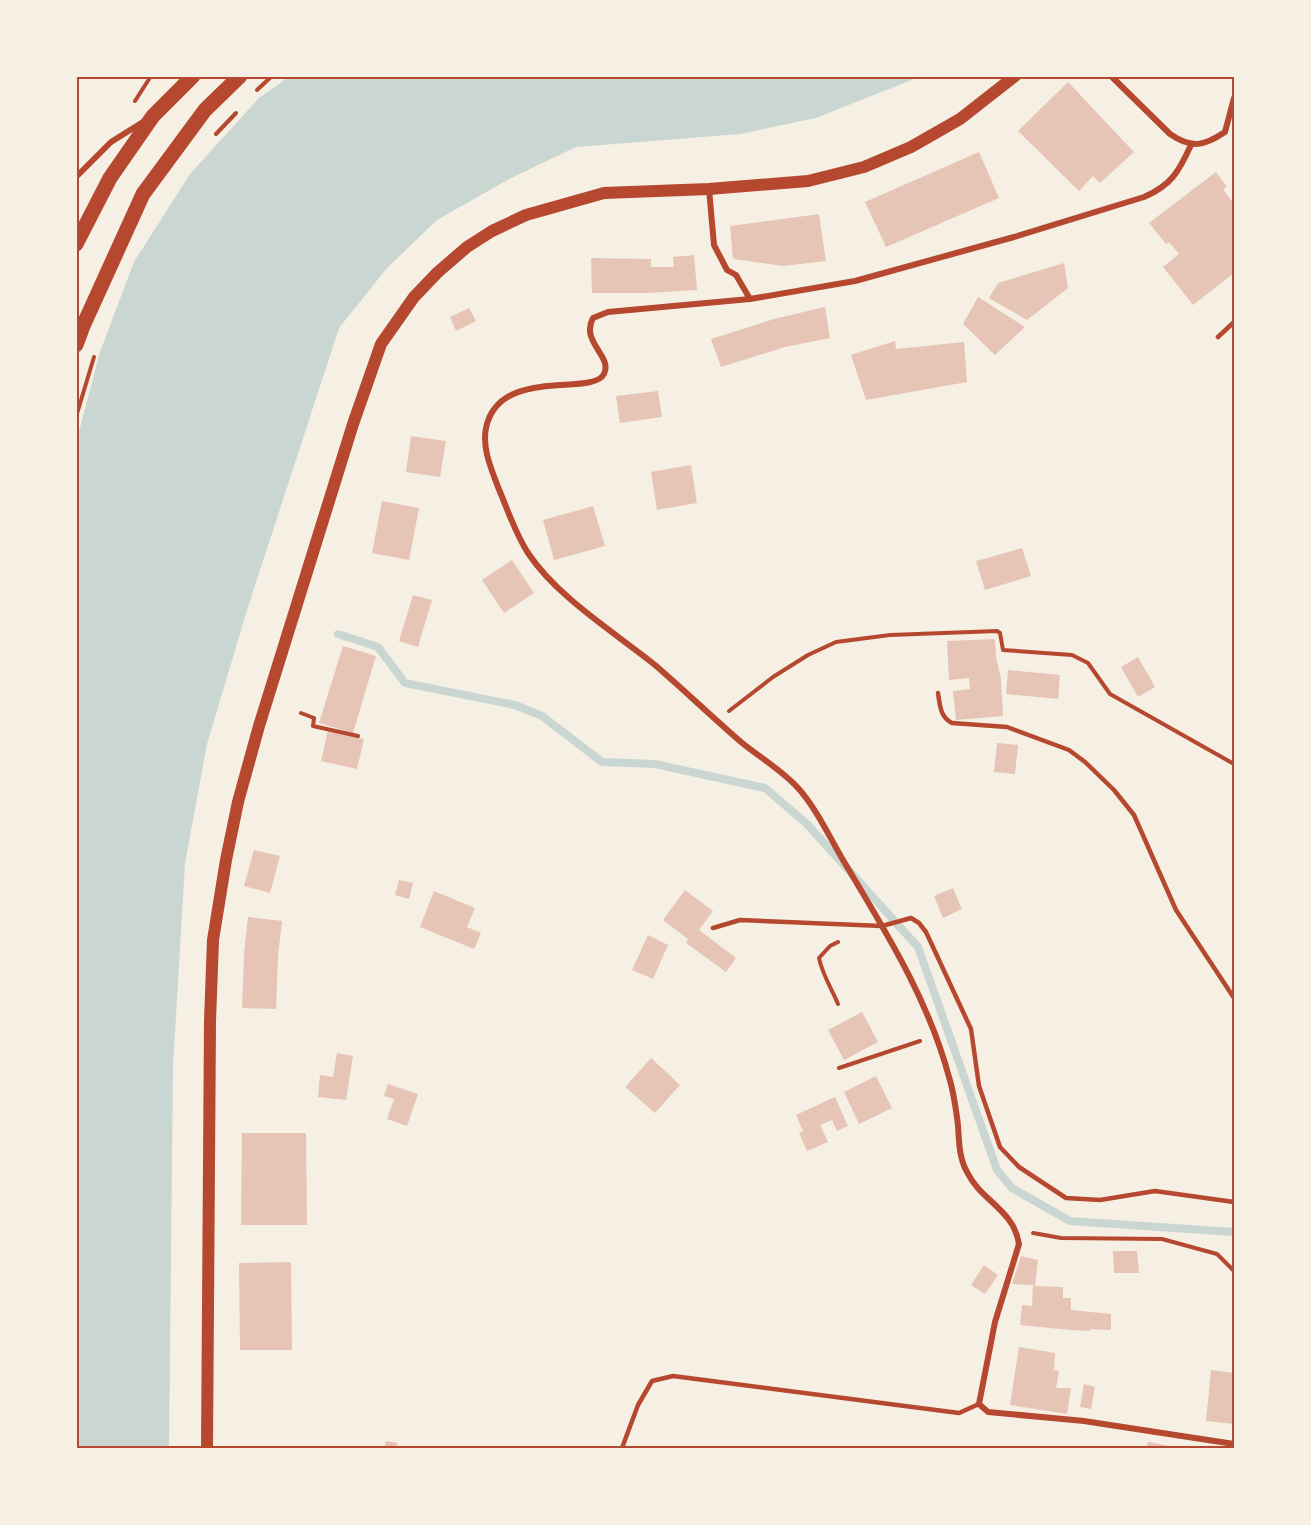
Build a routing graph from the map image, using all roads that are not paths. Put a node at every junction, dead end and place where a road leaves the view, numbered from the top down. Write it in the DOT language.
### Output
graph roads {
  1 [pos="193,76"];
  2 [pos="240,76"];
  3 [pos="1016,76"];
  4 [pos="1111,76"];
  5 [pos="1234,98"];
  6 [pos="153,116"];
  7 [pos="1191,145"];
  8 [pos="76,177"];
  9 [pos="709,189"];
  10 [pos="76,244"];
  11 [pos="750,299"];
  12 [pos="1234,322"];
  13 [pos="1218,337"];
  14 [pos="76,345"];
  15 [pos="938,693"];
  16 [pos="882,926"];
  17 [pos="713,928"];
  18 [pos="1234,998"];
  19 [pos="1234,1202"];
  20 [pos="979,1404"];
  21 [pos="1234,1444"];
  22 [pos="207,1449"];
  23 [pos="622,1449"];
  1 -- 6 [label="main road"];
  2 -- 14 [label="main road"];
  3 -- 9 [label="main road"];
  4 -- 7 [label="street"];
  5 -- 7 [label="street"];
  6 -- 8 [label="street"];
  6 -- 10 [label="main road"];
  7 -- 11 [label="street"];
  9 -- 11 [label="street"];
  9 -- 22 [label="main road"];
  11 -- 16 [label="street"];
  12 -- 13 [label="lane"];
  15 -- 18 [label="lane"];
  16 -- 17 [label="lane"];
  16 -- 19 [label="lane"];
  16 -- 20 [label="street"];
  20 -- 21 [label="street"];
  20 -- 23 [label="lane"];
}
